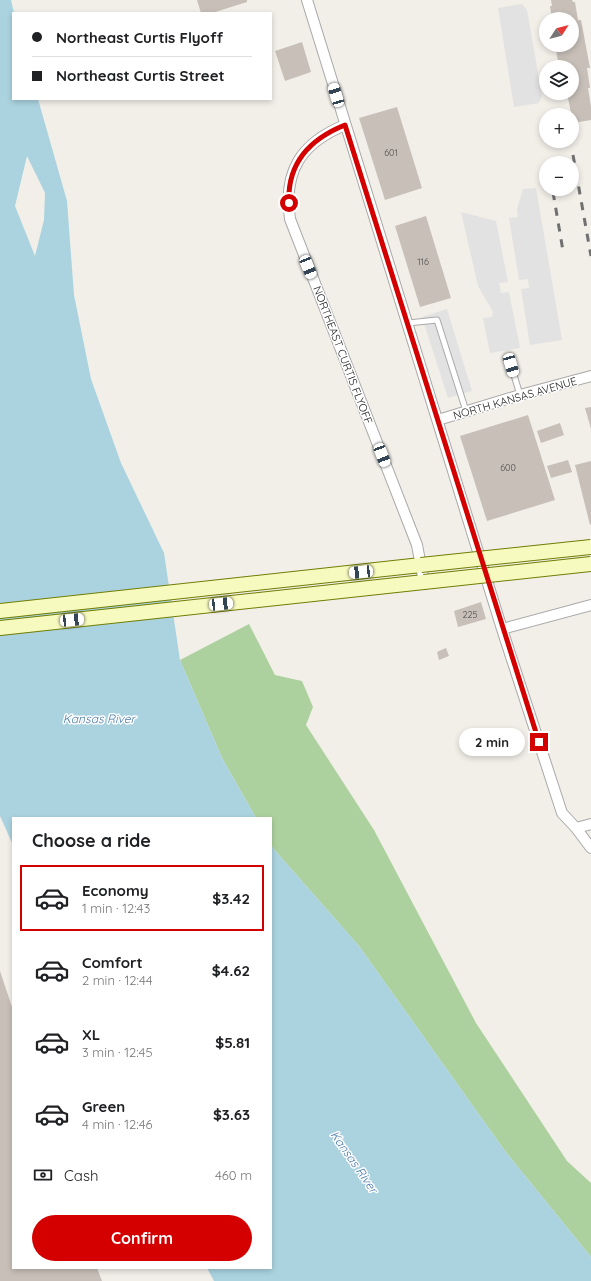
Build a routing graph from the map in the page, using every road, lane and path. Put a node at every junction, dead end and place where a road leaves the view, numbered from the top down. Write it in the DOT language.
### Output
graph roads {
  1 [pos="307,0"];
  2 [pos="345,125"];
  3 [pos="408,322"];
  4 [pos="511,365"];
  5 [pos="591,376"];
  6 [pos="520,395"];
  7 [pos="466,412"];
  8 [pos="438,420"];
  9 [pos="591,547"];
  10 [pos="591,564"];
  11 [pos="421,565"];
  12 [pos="424,582"];
  13 [pos="591,605"];
  14 [pos="0,611"];
  15 [pos="0,628"];
  16 [pos="502,629"];
  17 [pos="591,824"];
  18 [pos="576,828"];
  19 [pos="591,848"];
  1 -- 2 [label="street"];
  2 -- 3 [label="street"];
  2 -- 11 [label="street, NORTHEAST CURTIS FLYOFF"];
  3 -- 7 [label="lane"];
  3 -- 8 [label="street"];
  4 -- 6 [label="lane"];
  5 -- 6 [label="street, NORTH KANSAS AVENUE"];
  6 -- 7 [label="street, NORTH KANSAS AVENUE"];
  7 -- 8 [label="street, NORTH KANSAS AVENUE"];
  8 -- 16 [label="street"];
  9 -- 11 [label="main road, bridge"];
  10 -- 12 [label="main road, bridge"];
  11 -- 12 [label="street, NORTHEAST CURTIS FLYOFF"];
  11 -- 14 [label="main road"];
  12 -- 15 [label="main road"];
  13 -- 16 [label="street"];
  16 -- 18 [label="street"];
  17 -- 18 [label="street"];
  18 -- 19 [label="street"];
}
